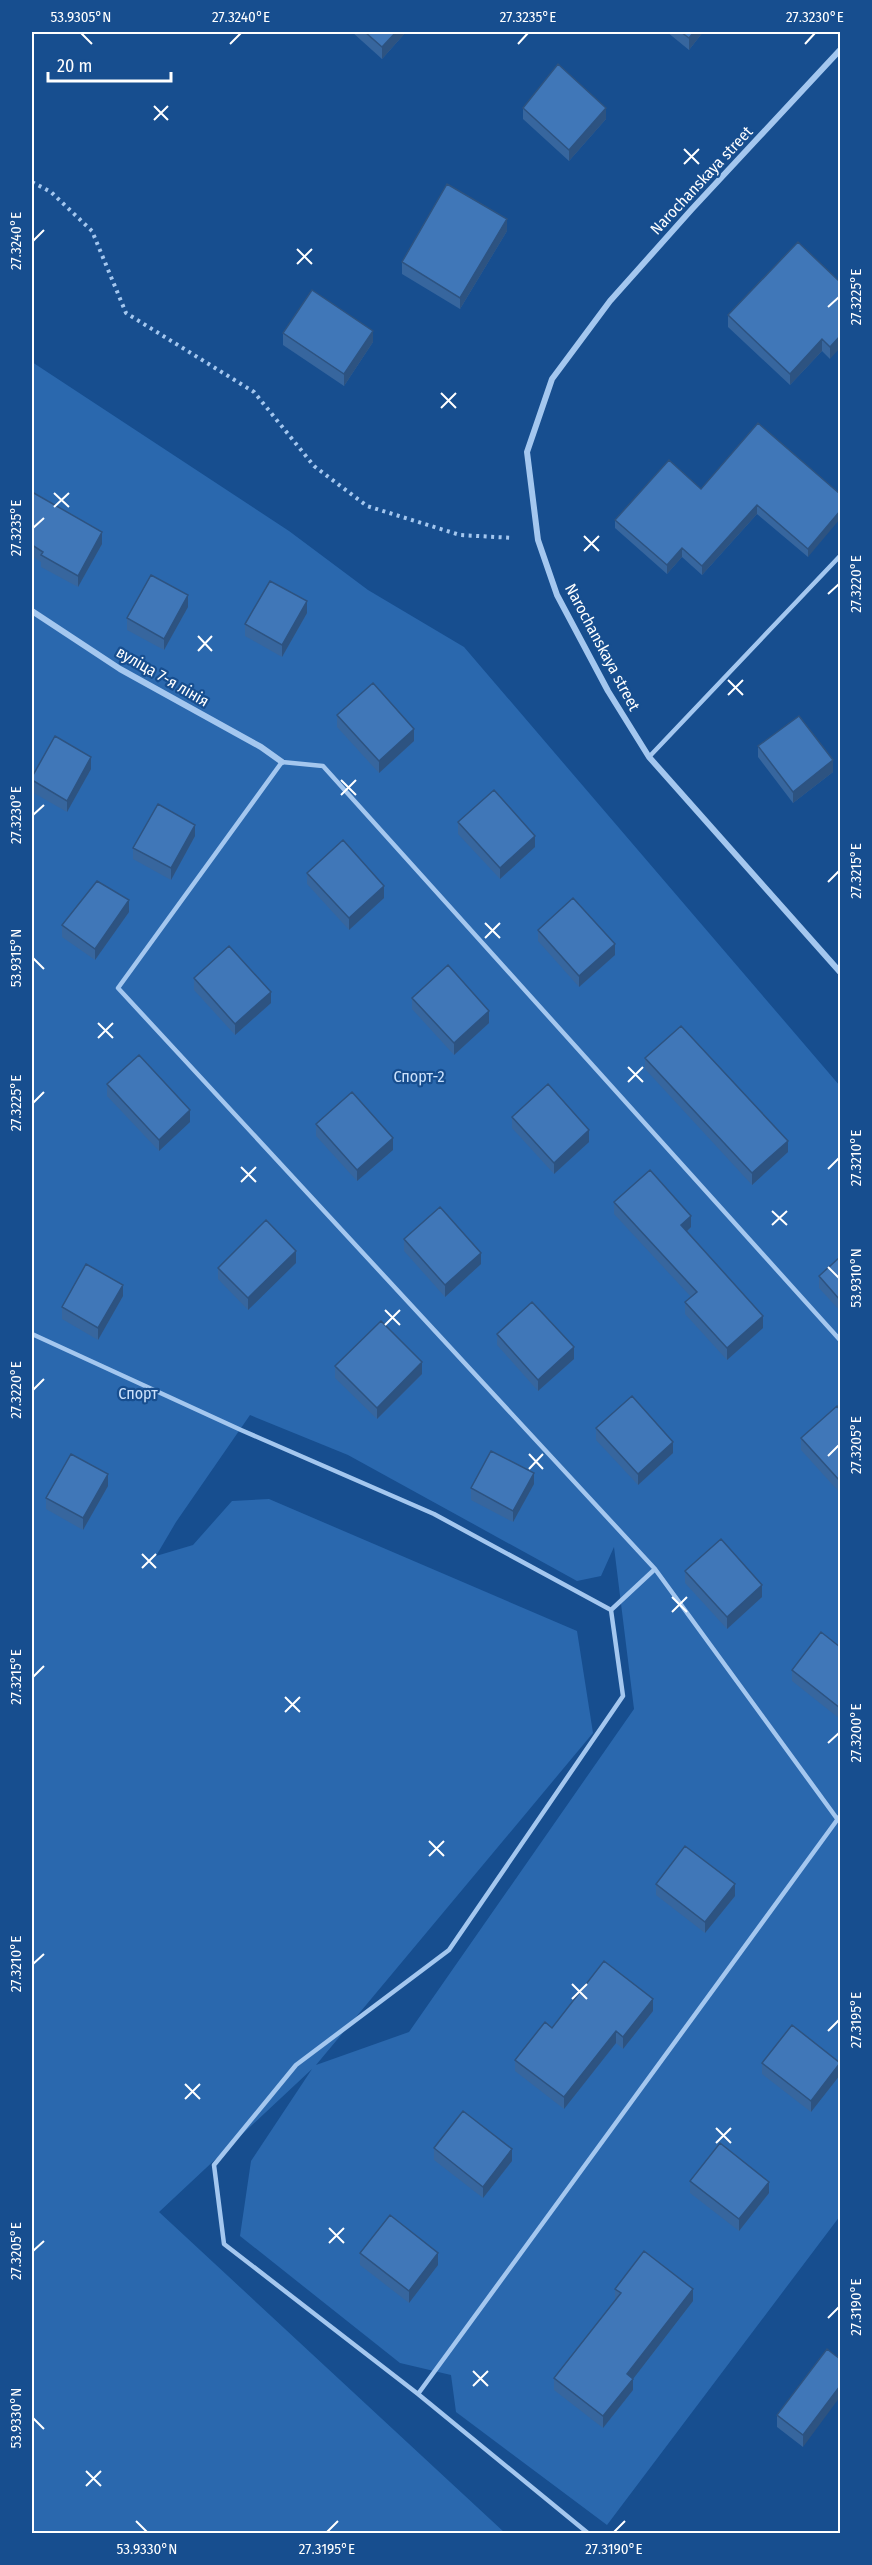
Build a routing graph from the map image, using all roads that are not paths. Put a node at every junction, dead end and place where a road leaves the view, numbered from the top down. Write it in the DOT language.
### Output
graph roads {
  1 [pos="840,50"];
  2 [pos="840,556"];
  3 [pos="32,611"];
  4 [pos="649,757"];
  5 [pos="282,762"];
  6 [pos="840,972"];
  7 [pos="32,1334"];
  8 [pos="840,1340"];
  9 [pos="654,1569"];
  10 [pos="611,1610"];
  11 [pos="839,1818"];
  12 [pos="418,2394"];
  13 [pos="589,2534"];
  1 -- 4 [label="street, Narochanskaya street"];
  2 -- 4 [label="lane"];
  3 -- 5 [label="street, вуліца 7-я лінія"];
  4 -- 6 [label="street, Narochanskaya street"];
  5 -- 8 [label="lane"];
  5 -- 9 [label="lane"];
  7 -- 10 [label="lane"];
  9 -- 10 [label="lane"];
  9 -- 11 [label="lane"];
  10 -- 12 [label="lane"];
  11 -- 12 [label="lane"];
  12 -- 13 [label="lane"];
}
